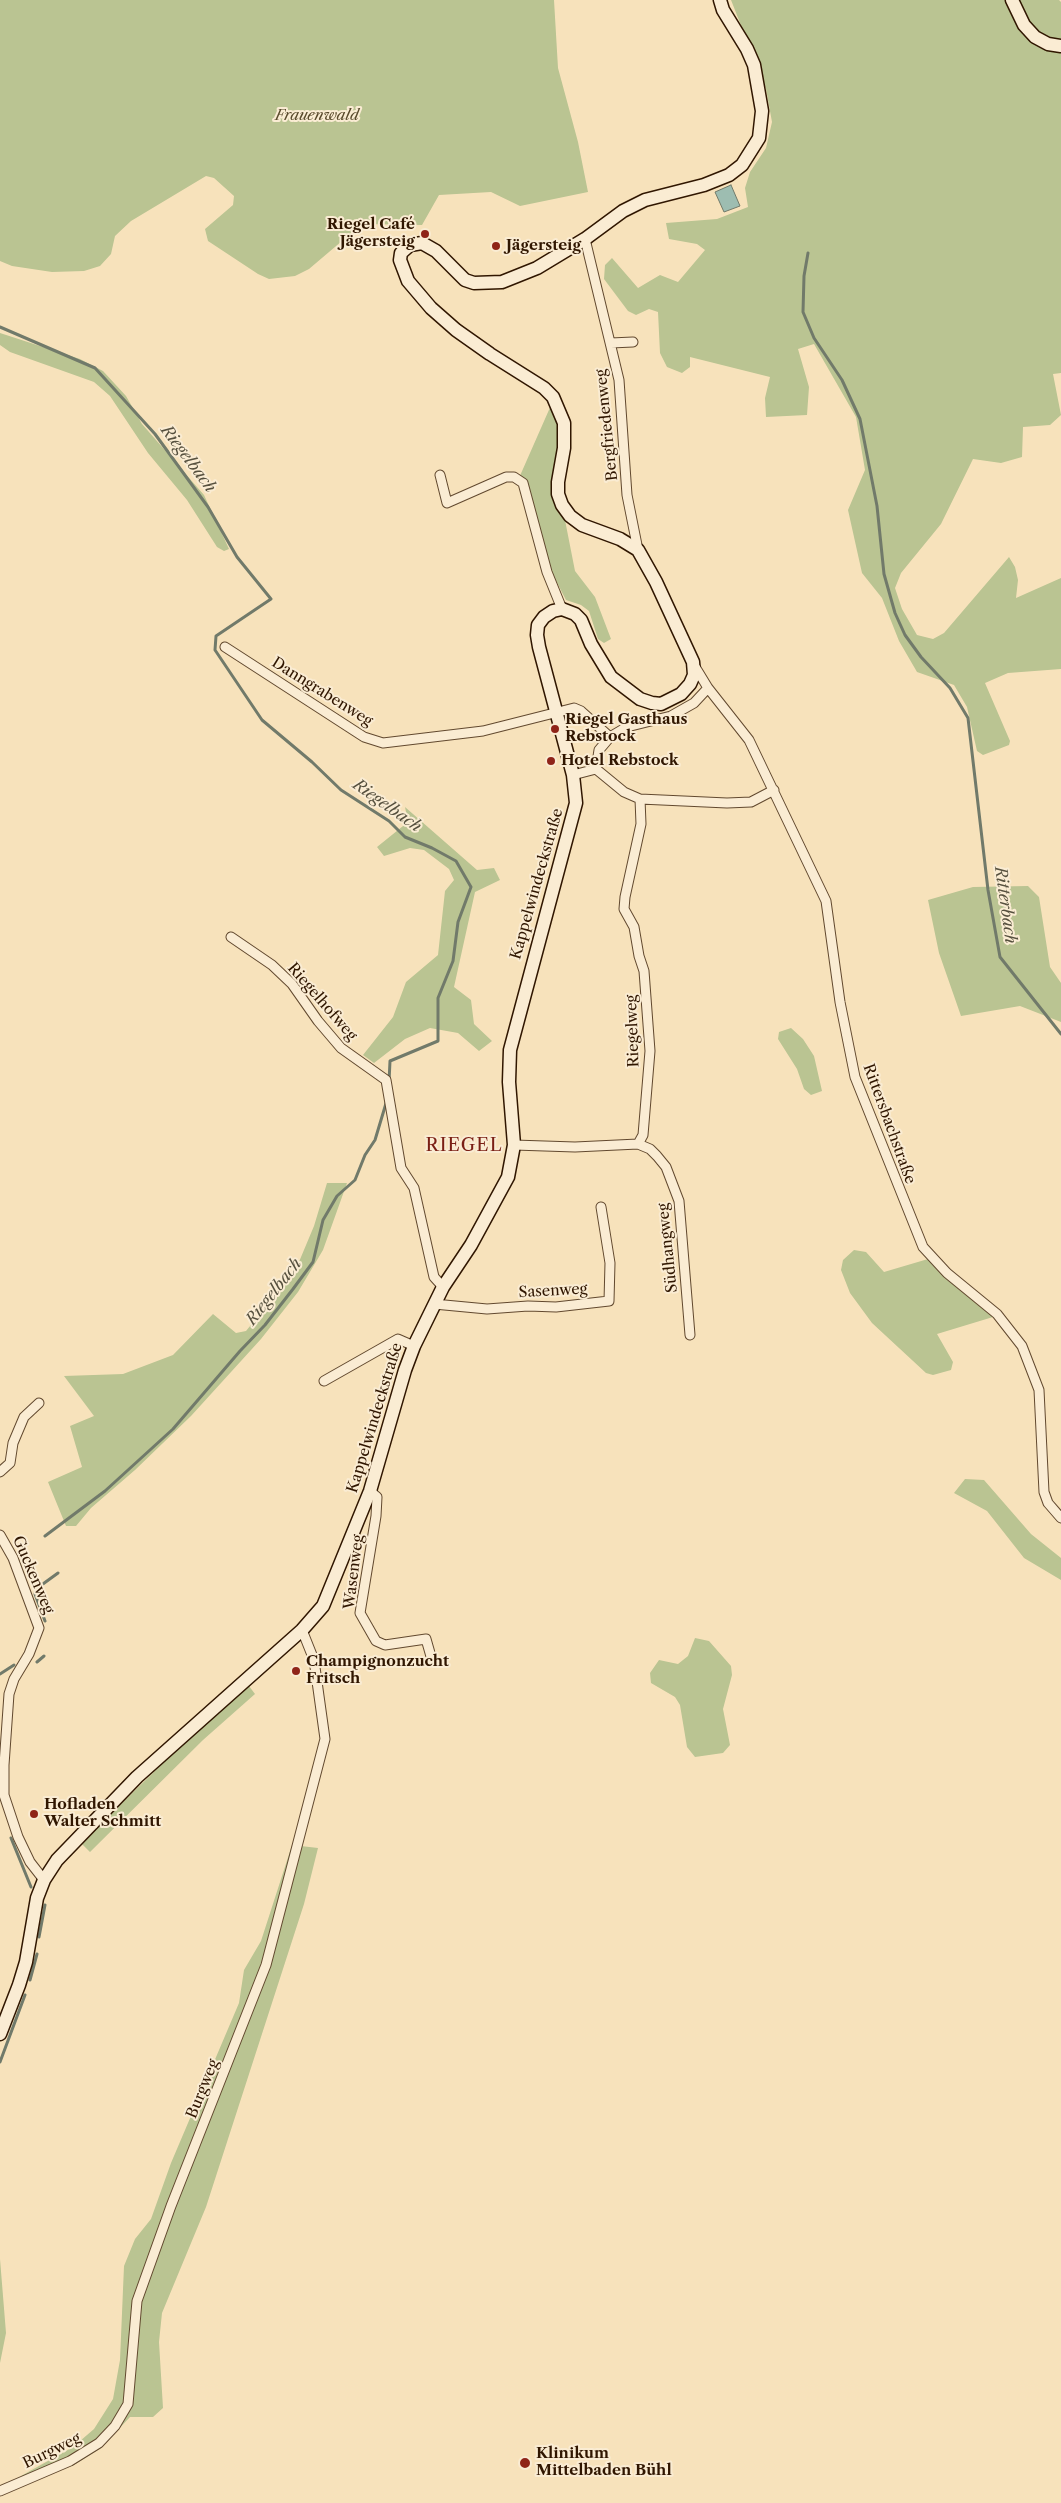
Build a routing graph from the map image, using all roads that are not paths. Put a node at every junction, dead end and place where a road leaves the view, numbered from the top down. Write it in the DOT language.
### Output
graph roads {
  1 [pos="720,0"];
  2 [pos="1012,0"];
  3 [pos="1061,46"];
  4 [pos="584,239"];
  5 [pos="633,342"];
  6 [pos="611,343"];
  7 [pos="440,475"];
  8 [pos="638,550"];
  9 [pos="562,609"];
  10 [pos="225,647"];
  11 [pos="693,662"];
  12 [pos="708,688"];
  13 [pos="556,712"];
  14 [pos="610,737"];
  15 [pos="596,769"];
  16 [pos="573,775"];
  17 [pos="774,790"];
  18 [pos="640,798"];
  19 [pos="231,937"];
  20 [pos="638,1144"];
  21 [pos="514,1145"];
  22 [pos="601,1207"];
  23 [pos="443,1287"];
  24 [pos="434,1304"];
  25 [pos="690,1335"];
  26 [pos="414,1346"];
  27 [pos="324,1380"];
  28 [pos="39,1403"];
  29 [pos="0,1472"];
  30 [pos="370,1491"];
  31 [pos="1061,1518"];
  32 [pos="0,1534"];
  33 [pos="302,1630"];
  34 [pos="432,1660"];
  35 [pos="44,1880"];
  36 [pos="0,2034"];
  37 [pos="0,2491"];
  1 -- 4 [label="street"];
  2 -- 3 [label="street"];
  4 -- 6 [label="street, Bergfriedenweg"];
  4 -- 8 [label="street"];
  5 -- 6 [label="street"];
  6 -- 8 [label="street, Bergfriedenweg"];
  7 -- 9 [label="street"];
  8 -- 11 [label="street"];
  9 -- 11 [label="street"];
  9 -- 13 [label="street, Kappelwindeckstraße"];
  10 -- 13 [label="street, Danngrabenweg"];
  11 -- 12 [label="street, Rittersbachstraße"];
  12 -- 14 [label="street"];
  12 -- 17 [label="street, Rittersbachstraße"];
  13 -- 14 [label="street, Danngrabenweg"];
  13 -- 16 [label="street, Kappelwindeckstraße"];
  14 -- 15 [label="street"];
  15 -- 16 [label="street"];
  15 -- 18 [label="street"];
  16 -- 21 [label="street, Kappelwindeckstraße"];
  17 -- 18 [label="street"];
  17 -- 31 [label="street, Rittersbachstraße"];
  18 -- 20 [label="street, Riegelweg"];
  19 -- 23 [label="street, Riegelhofweg"];
  20 -- 21 [label="street"];
  20 -- 25 [label="street, Südhangweg"];
  21 -- 23 [label="street, Kappelwindeckstraße"];
  22 -- 24 [label="street, Sasenweg"];
  23 -- 24 [label="street, Kappelwindeckstraße"];
  24 -- 26 [label="street, Kappelwindeckstraße"];
  26 -- 27 [label="street"];
  26 -- 30 [label="street, Kappelwindeckstraße"];
  28 -- 29 [label="street"];
  30 -- 33 [label="street, Kappelwindeckstraße"];
  30 -- 34 [label="street, Wasenweg"];
  32 -- 35 [label="street, Guckenweg"];
  33 -- 35 [label="street, Kappelwindeckstraße"];
  33 -- 37 [label="street, Burgweg"];
  35 -- 36 [label="street, Kappelwindeckstraße"];
}
